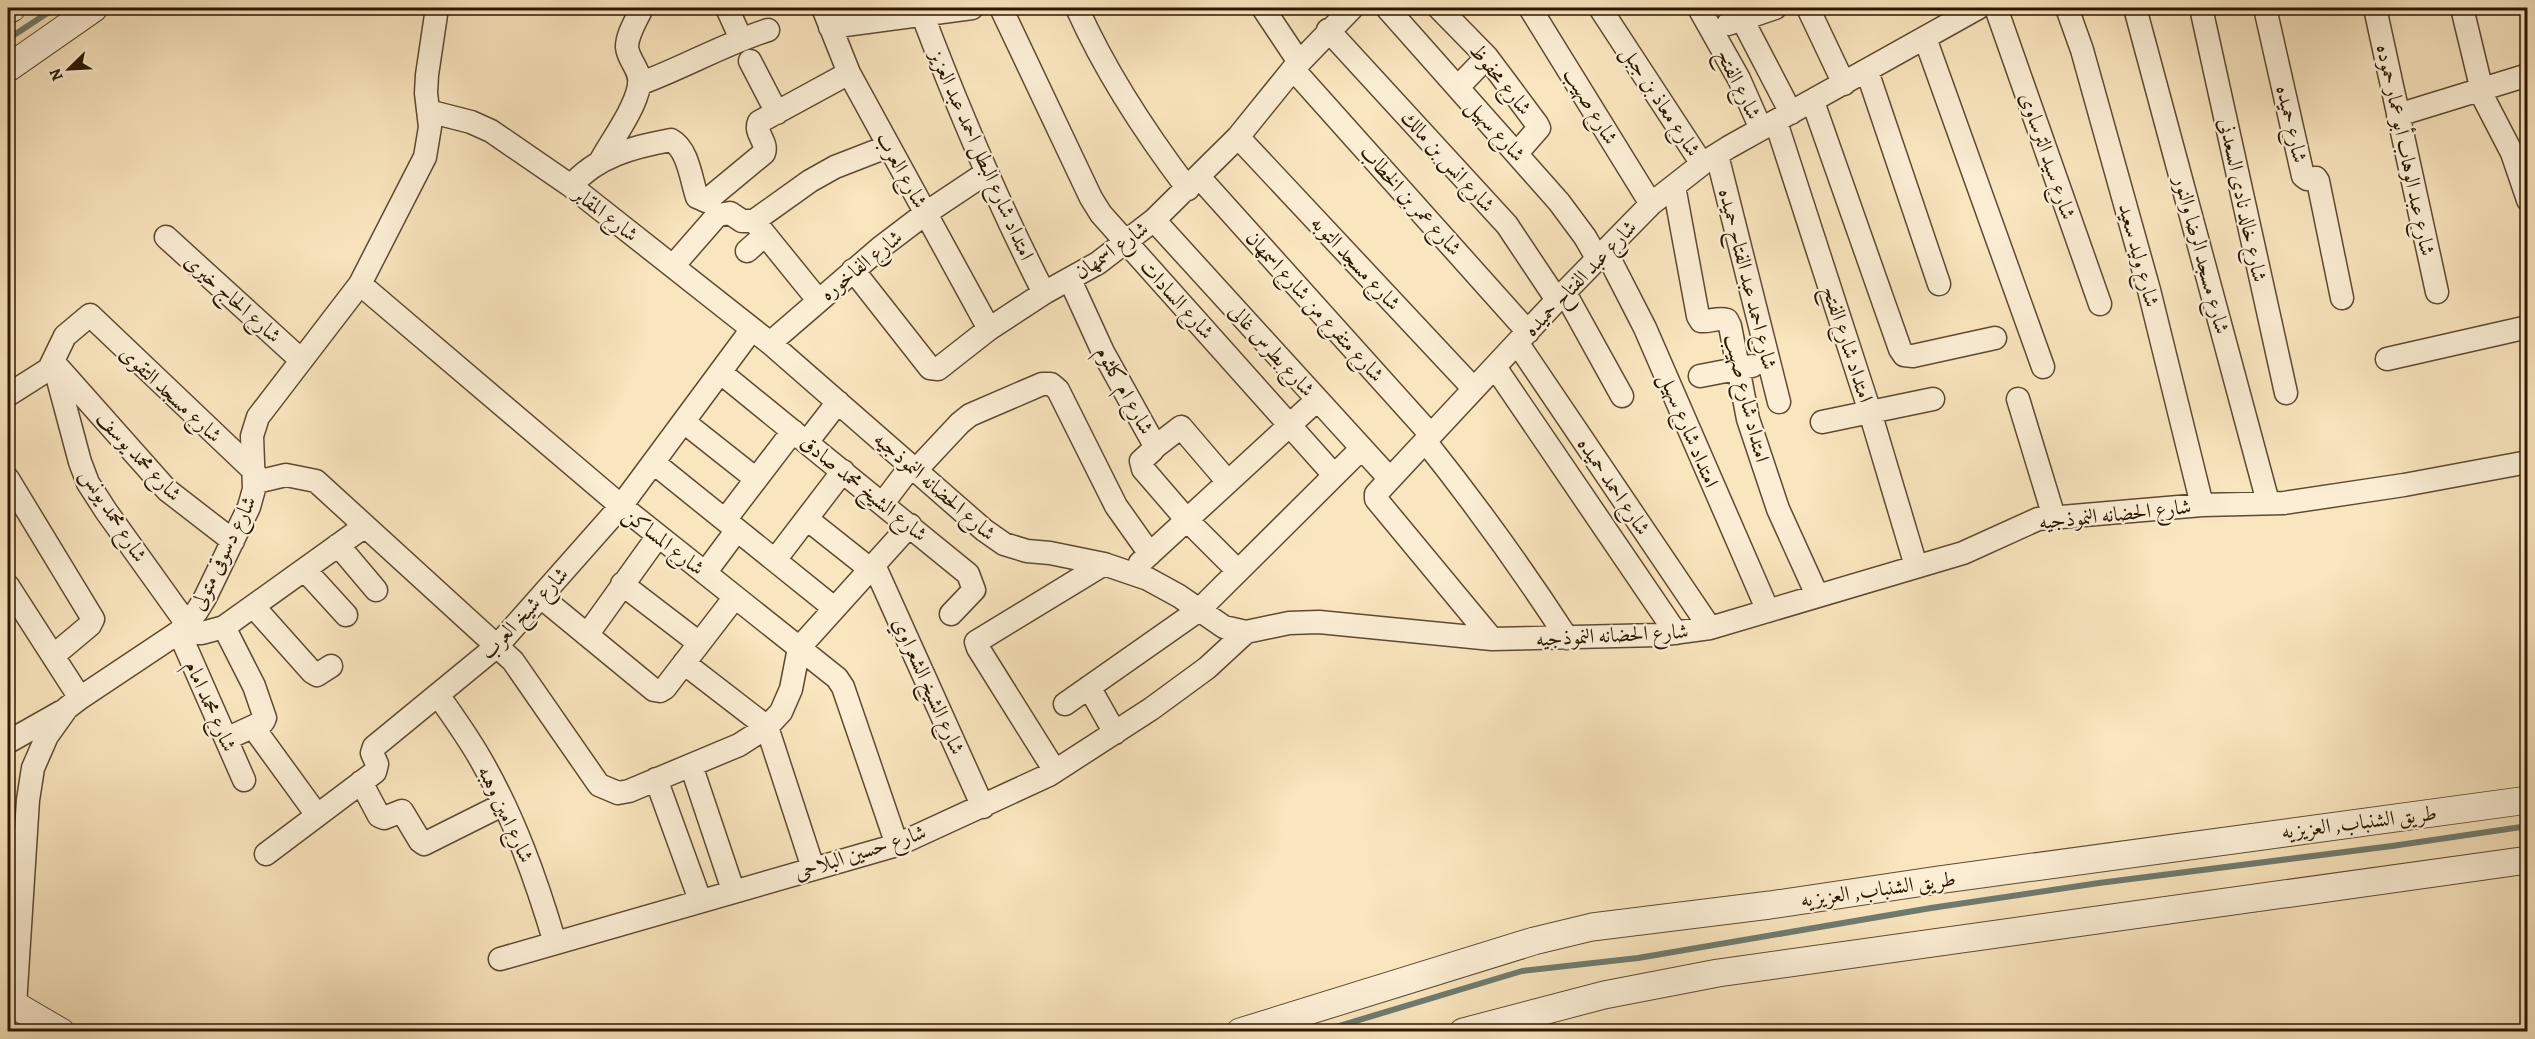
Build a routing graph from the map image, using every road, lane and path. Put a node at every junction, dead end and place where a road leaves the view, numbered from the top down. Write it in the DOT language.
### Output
graph roads {
  1 [pos="12,8"];
  2 [pos="437,8"];
  3 [pos="642,8"];
  4 [pos="728,8"];
  5 [pos="1000,8"];
  6 [pos="1077,8"];
  7 [pos="1263,8"];
  8 [pos="1352,8"];
  9 [pos="1387,8"];
  10 [pos="1439,8"];
  11 [pos="1530,8"];
  12 [pos="1600,8"];
  13 [pos="1699,8"];
  14 [pos="1775,8"];
  15 [pos="1808,8"];
  16 [pos="1978,8"];
  17 [pos="1996,8"];
  18 [pos="2067,8"];
  19 [pos="2135,8"];
  20 [pos="2201,8"];
  21 [pos="2265,8"];
  22 [pos="2374,8"];
  23 [pos="2462,8"];
  24 [pos="959,9"];
  25 [pos="8,10"];
  26 [pos="77,11"];
  27 [pos="923,16"];
  28 [pos="826,17"];
  29 [pos="1742,19"];
  30 [pos="768,30"];
  31 [pos="1328,30"];
  32 [pos="1712,30"];
  33 [pos="1925,38"];
  34 [pos="741,39"];
  35 [pos="1487,57"];
  36 [pos="750,61"];
  37 [pos="1296,66"];
  38 [pos="8,68"];
  39 [pos="1867,71"];
  40 [pos="849,73"];
  41 [pos="2528,75"];
  42 [pos="639,84"];
  43 [pos="1844,84"];
  44 [pos="1458,87"];
  45 [pos="2481,90"];
  46 [pos="1813,102"];
  47 [pos="428,111"];
  48 [pos="777,113"];
  49 [pos="2398,114"];
  50 [pos="1776,122"];
  51 [pos="1238,137"];
  52 [pos="889,146"];
  53 [pos="1517,153"];
  54 [pos="601,160"];
  55 [pos="1710,160"];
  56 [pos="986,173"];
  57 [pos="1193,183"];
  58 [pos="571,186"];
  59 [pos="1674,186"];
  60 [pos="2528,200"];
  61 [pos="1651,204"];
  62 [pos="712,208"];
  63 [pos="926,213"];
  64 [pos="1154,220"];
  65 [pos="759,228"];
  66 [pos="166,237"];
  67 [pos="1126,242"];
  68 [pos="747,251"];
  69 [pos="1601,254"];
  70 [pos="673,266"];
  71 [pos="853,270"];
  72 [pos="1070,280"];
  73 [pos="360,284"];
  74 [pos="1939,284"];
  75 [pos="2437,292"];
  76 [pos="1044,293"];
  77 [pos="1561,296"];
  78 [pos="2342,298"];
  79 [pos="819,300"];
  80 [pos="2100,304"];
  81 [pos="2528,327"];
  82 [pos="989,328"];
  83 [pos="752,329"];
  84 [pos="1523,338"];
  85 [pos="1995,338"];
  86 [pos="770,343"];
  87 [pos="2387,359"];
  88 [pos="301,360"];
  89 [pos="53,362"];
  90 [pos="1769,362"];
  91 [pos="1495,367"];
  92 [pos="2043,367"];
  93 [pos="1738,368"];
  94 [pos="720,372"];
  95 [pos="1700,376"];
  96 [pos="1474,389"];
  97 [pos="2286,393"];
  98 [pos="8,395"];
  99 [pos="1622,396"];
  100 [pos="1933,399"];
  101 [pos="2019,399"];
  102 [pos="1317,400"];
  103 [pos="838,402"];
  104 [pos="1779,402"];
  105 [pos="1870,412"];
  106 [pos="684,422"];
  107 [pos="1822,422"];
  108 [pos="1289,425"];
  109 [pos="800,436"];
  110 [pos="1428,438"];
  111 [pos="1155,447"];
  112 [pos="1362,448"];
  113 [pos="2528,462"];
  114 [pos="654,463"];
  115 [pos="914,468"];
  116 [pos="843,471"];
  117 [pos="1334,475"];
  118 [pos="255,477"];
  119 [pos="8,479"];
  120 [pos="756,479"];
  121 [pos="1390,479"];
  122 [pos="1228,482"];
  123 [pos="2268,502"];
  124 [pos="883,503"];
  125 [pos="2202,505"];
  126 [pos="621,506"];
  127 [pos="2054,517"];
  128 [pos="807,519"];
  129 [pos="1187,520"];
  130 [pos="731,525"];
  131 [pos="910,525"];
  132 [pos="365,526"];
  133 [pos="658,536"];
  134 [pos="233,541"];
  135 [pos="338,545"];
  136 [pos="1150,554"];
  137 [pos="775,560"];
  138 [pos="1104,564"];
  139 [pos="1916,566"];
  140 [pos="872,567"];
  141 [pos="304,570"];
  142 [pos="1238,571"];
  143 [pos="1131,572"];
  144 [pos="705,573"];
  145 [pos="622,584"];
  146 [pos="8,585"];
  147 [pos="376,590"];
  148 [pos="1817,596"];
  149 [pos="541,597"];
  150 [pos="735,597"];
  151 [pos="254,607"];
  152 [pos="834,608"];
  153 [pos="1199,610"];
  154 [pos="1768,611"];
  155 [pos="951,614"];
  156 [pos="346,615"];
  157 [pos="224,627"];
  158 [pos="183,628"];
  159 [pos="1710,628"];
  160 [pos="1246,632"];
  161 [pos="1676,633"];
  162 [pos="587,635"];
  163 [pos="1567,638"];
  164 [pos="1492,639"];
  165 [pos="699,643"];
  166 [pos="497,646"];
  167 [pos="799,648"];
  168 [pos="53,656"];
  169 [pos="684,663"];
  170 [pos="331,666"];
  171 [pos="1089,687"];
  172 [pos="438,694"];
  173 [pos="73,703"];
  174 [pos="1065,704"];
  175 [pos="253,727"];
  176 [pos="767,727"];
  177 [pos="1115,733"];
  178 [pos="226,739"];
  179 [pos="8,742"];
  180 [pos="691,765"];
  181 [pos="1055,771"];
  182 [pos="656,779"];
  183 [pos="244,780"];
  184 [pos="361,782"];
  185 [pos="2528,800"];
  186 [pos="504,804"];
  187 [pos="983,807"];
  188 [pos="317,815"];
  189 [pos="897,845"];
  190 [pos="266,854"];
  191 [pos="2528,860"];
  192 [pos="813,868"];
  193 [pos="733,890"];
  194 [pos="700,900"];
  195 [pos="555,943"];
  196 [pos="500,959"];
  197 [pos="11,1003"];
  198 [pos="61,1032"];
  199 [pos="1240,1032"];
  200 [pos="1463,1032"];
  1 -- 25 [label="street"];
  2 -- 47 [label="street, شارع دسوقى متولى"];
  3 -- 42 [label="street"];
  4 -- 34 [label="street"];
  5 -- 67 [label="street, شارع السادات"];
  6 -- 57 [label="street, شارع متفرع من شارع اسمهان"];
  7 -- 37 [label="street, شارع عمر بن الخطاب"];
  8 -- 31 [label="street, شارع اسمهان"];
  9 -- 44 [label="street, شارع سهيل"];
  10 -- 35 [label="street, شارع محفوظ"];
  11 -- 61 [label="street, شارع صهيب"];
  12 -- 55 [label="street, شارع معاذ بن جبل"];
  13 -- 32 [label="street, شارع الفتح"];
  14 -- 29 [label="street"];
  15 -- 43 [label="street"];
  16 -- 33 [label="street, شارع عبد الفتاح حميده"];
  17 -- 80 [label="street, شارع سيد الترساوى"];
  18 -- 125 [label="street, شارع وليد سعيد"];
  19 -- 123 [label="street, شارع مسجد الرضا والنور"];
  20 -- 97 [label="street, شارع خالد نادى السعدنى"];
  21 -- 78 [label="street, شارع حميده"];
  22 -- 49 [label="street, شارع عبد الوهاب أبو عمار حموده"];
  23 -- 45 [label="street"];
  24 -- 27 [label="street"];
  26 -- 38 [label="street"];
  27 -- 28 [label="street"];
  27 -- 56 [label="street, امتداد شارع البطل احمد عبد العزيز"];
  28 -- 40 [label="street, شارع العرب"];
  29 -- 32 [label="street"];
  29 -- 50 [label="street"];
  30 -- 34 [label="street"];
  31 -- 37 [label="street, شارع اسمهان"];
  31 -- 77 [label="street, شارع انس بن مالك"];
  32 -- 50 [label="street, شارع الفتح"];
  33 -- 39 [label="street, شارع عبد الفتاح حميده"];
  33 -- 92 [label="street"];
  34 -- 42 [label="street"];
  35 -- 44 [label="street"];
  35 -- 53 [label="street, شارع محفوظ"];
  36 -- 48 [label="street"];
  37 -- 51 [label="street, شارع اسمهان"];
  37 -- 84 [label="street, شارع عمر بن الخطاب"];
  39 -- 43 [label="street, شارع عبد الفتاح حميده"];
  39 -- 74 [label="street"];
  40 -- 48 [label="street"];
  40 -- 52 [label="street, شارع العرب"];
  41 -- 45 [label="street"];
  42 -- 54 [label="street"];
  43 -- 46 [label="street, شارع عبد الفتاح حميده"];
  44 -- 53 [label="street, شارع سهيل"];
  45 -- 49 [label="street"];
  45 -- 60 [label="street"];
  46 -- 50 [label="street, شارع عبد الفتاح حميده"];
  46 -- 85 [label="street"];
  47 -- 58 [label="street, شارع المقابر"];
  47 -- 73 [label="street, شارع دسوقى متولى"];
  48 -- 62 [label="street"];
  49 -- 75 [label="street, شارع عبد الوهاب أبو عمار حموده"];
  50 -- 55 [label="street, شارع عبد الفتاح حميده"];
  50 -- 105 [label="street, امتداد شارع الفتح"];
  51 -- 57 [label="street, شارع اسمهان"];
  51 -- 96 [label="street, شارع مسجد التوبه"];
  52 -- 63 [label="street, شارع العرب"];
  52 -- 65 [label="street"];
  53 -- 69 [label="street, شارع سهيل"];
  54 -- 58 [label="street"];
  54 -- 62 [label="street"];
  55 -- 59 [label="street, شارع عبد الفتاح حميده"];
  55 -- 90 [label="street, شارع احمد عبد الفتاح حميده"];
  56 -- 63 [label="street, شارع الفاخوره"];
  56 -- 76 [label="street, امتداد شارع البطل احمد عبد العزيز"];
  57 -- 64 [label="street, شارع اسمهان"];
  57 -- 110 [label="street, شارع متفرع من شارع اسمهان"];
  58 -- 70 [label="street, شارع المقابر"];
  59 -- 61 [label="street, شارع عبد الفتاح حميده"];
  59 -- 93 [label="street, امتداد شارع صهيب"];
  61 -- 69 [label="street, شارع عبد الفتاح حميده"];
  62 -- 65 [label="street"];
  62 -- 70 [label="street"];
  63 -- 71 [label="street, شارع الفاخوره"];
  63 -- 82 [label="street, شارع العرب"];
  64 -- 67 [label="street, شارع اسمهان"];
  64 -- 102 [label="street, شارع بطرس غالى"];
  65 -- 68 [label="street"];
  65 -- 79 [label="street"];
  66 -- 88 [label="street, شارع الحاج خيرى"];
  67 -- 72 [label="street, شارع اسمهان"];
  67 -- 108 [label="street, شارع السادات"];
  69 -- 77 [label="street, شارع عبد الفتاح حميده"];
  69 -- 154 [label="street, امتداد شارع سهيل"];
  70 -- 83 [label="street, شارع المقابر"];
  71 -- 79 [label="street, شارع الفاخوره"];
  71 -- 82 [label="street, شارع اسمهان"];
  72 -- 76 [label="street, شارع اسمهان"];
  72 -- 111 [label="street, شارع ام كلثوم"];
  73 -- 88 [label="street, شارع دسوقى متولى"];
  73 -- 126 [label="street, شارع المساكن"];
  76 -- 82 [label="street, شارع اسمهان"];
  77 -- 84 [label="street, شارع عبد الفتاح حميده"];
  77 -- 99 [label="street, شارع انس بن مالك"];
  79 -- 86 [label="street, شارع الفاخوره"];
  81 -- 87 [label="street"];
  83 -- 86 [label="street, شارع المقابر"];
  83 -- 94 [label="street, شارع شيخ العرب"];
  84 -- 91 [label="street, شارع عبد الفتاح حميده"];
  84 -- 159 [label="street, شارع احمد حميده"];
  86 -- 103 [label="street, شارع الحضانه النموذجيه"];
  88 -- 118 [label="street, شارع دسوقى متولى"];
  89 -- 98 [label="street"];
  89 -- 118 [label="street, شارع مسجد التقوى"];
  89 -- 134 [label="street, شارع محمد يوسف"];
  89 -- 158 [label="street, شارع محمد يونس"];
  90 -- 93 [label="street"];
  90 -- 104 [label="street, شارع احمد عبد الفتاح حميده"];
  91 -- 96 [label="street, شارع عبد الفتاح حميده"];
  91 -- 161 [label="street"];
  93 -- 95 [label="street"];
  93 -- 148 [label="street, امتداد شارع صهيب"];
  94 -- 106 [label="street, شارع شيخ العرب"];
  94 -- 109 [label="street, شارع الشيخ محمد صادق"];
  96 -- 110 [label="street, شارع عبد الفتاح حميده"];
  100 -- 105 [label="street"];
  101 -- 127 [label="street"];
  102 -- 108 [label="street"];
  102 -- 112 [label="street, شارع بطرس غالى"];
  103 -- 109 [label="street"];
  103 -- 115 [label="street, شارع الحضانه النموذجيه"];
  105 -- 107 [label="street"];
  105 -- 139 [label="street, امتداد شارع الفتح"];
  106 -- 114 [label="street, شارع شيخ العرب"];
  106 -- 120 [label="street"];
  108 -- 117 [label="street, شارع السادات"];
  108 -- 122 [label="street"];
  109 -- 116 [label="street, شارع الشيخ محمد صادق"];
  109 -- 120 [label="street"];
  110 -- 121 [label="street, شارع عبد الفتاح حميده"];
  110 -- 163 [label="street, شارع متفرع من شارع اسمهان"];
  111 -- 122 [label="street"];
  111 -- 129 [label="street, شارع ام كلثوم"];
  112 -- 117 [label="street"];
  112 -- 121 [label="street, شارع بطرس غالى"];
  113 -- 123 [label="street, شارع الحضانه النموذجيه"];
  114 -- 126 [label="street, شارع شيخ العرب"];
  114 -- 130 [label="street"];
  115 -- 124 [label="street"];
  115 -- 136 [label="street"];
  115 -- 138 [label="street, شارع الحضانه النموذجيه"];
  116 -- 124 [label="street, شارع الشيخ محمد صادق"];
  116 -- 128 [label="street"];
  117 -- 142 [label="street"];
  118 -- 132 [label="street"];
  118 -- 134 [label="street, شارع دسوقى متولى"];
  119 -- 168 [label="street"];
  120 -- 130 [label="street"];
  121 -- 164 [label="street, شارع عبد الفتاح حميده"];
  122 -- 129 [label="street"];
  123 -- 125 [label="street, شارع الحضانه النموذجيه"];
  124 -- 131 [label="street, شارع الشيخ محمد صادق"];
  125 -- 127 [label="street, شارع الحضانه النموذجيه"];
  126 -- 133 [label="street, شارع المساكن"];
  126 -- 149 [label="street, شارع شيخ العرب"];
  127 -- 139 [label="street, شارع الحضانه النموذجيه"];
  128 -- 137 [label="street"];
  128 -- 140 [label="street"];
  129 -- 136 [label="street"];
  129 -- 142 [label="street, شارع ام كلثوم"];
  130 -- 137 [label="street"];
  130 -- 144 [label="street"];
  131 -- 140 [label="street"];
  131 -- 155 [label="street, شارع الشيخ محمد صادق"];
  132 -- 135 [label="street"];
  132 -- 166 [label="street"];
  133 -- 144 [label="street, شارع المساكن"];
  133 -- 145 [label="street"];
  134 -- 158 [label="street, شارع دسوقى متولى"];
  135 -- 141 [label="street"];
  135 -- 147 [label="street"];
  136 -- 143 [label="street"];
  137 -- 152 [label="street"];
  138 -- 143 [label="street, شارع الحضانه النموذجيه"];
  138 -- 181 [label="street"];
  139 -- 148 [label="street, شارع الحضانه النموذجيه"];
  140 -- 152 [label="street"];
  140 -- 187 [label="street, شارع الشيخ الشعراوي"];
  141 -- 151 [label="street"];
  141 -- 156 [label="street"];
  142 -- 153 [label="street"];
  143 -- 153 [label="street, شارع الحضانه النموذجيه"];
  144 -- 150 [label="street, شارع المساكن"];
  145 -- 162 [label="street"];
  145 -- 165 [label="street"];
  146 -- 168 [label="street"];
  148 -- 154 [label="street, شارع الحضانه النموذجيه"];
  149 -- 162 [label="street"];
  149 -- 166 [label="street, شارع شيخ العرب"];
  150 -- 165 [label="street"];
  150 -- 167 [label="street, شارع المساكن"];
  151 -- 157 [label="street"];
  151 -- 170 [label="street"];
  152 -- 167 [label="street"];
  153 -- 160 [label="street, شارع الحضانه النموذجيه"];
  153 -- 171 [label="street"];
  154 -- 159 [label="street, شارع الحضانه النموذجيه"];
  157 -- 158 [label="street"];
  157 -- 175 [label="street"];
  158 -- 173 [label="street, شارع دسوقى متولى"];
  158 -- 178 [label="street, شارع محمد امام"];
  159 -- 161 [label="street, شارع الحضانه النموذجيه"];
  160 -- 164 [label="street, شارع الحضانه النموذجيه"];
  160 -- 177 [label="street, شارع حسين البلاحى"];
  161 -- 163 [label="street, شارع الحضانه النموذجيه"];
  162 -- 169 [label="street"];
  163 -- 164 [label="street, شارع الحضانه النموذجيه"];
  165 -- 169 [label="street"];
  166 -- 172 [label="street, شارع شيخ العرب"];
  166 -- 182 [label="street"];
  167 -- 176 [label="street"];
  167 -- 189 [label="street, شارع المساكن"];
  168 -- 173 [label="street"];
  169 -- 176 [label="street"];
  171 -- 174 [label="street"];
  171 -- 177 [label="street"];
  172 -- 184 [label="street, شارع شيخ العرب"];
  172 -- 186 [label="street, شارع امين وهبه"];
  173 -- 179 [label="street"];
  173 -- 197 [label="street, شارع دسوقى متولى"];
  175 -- 178 [label="street"];
  175 -- 188 [label="street"];
  176 -- 180 [label="street"];
  176 -- 192 [label="street"];
  177 -- 181 [label="street, شارع حسين البلاحى"];
  178 -- 183 [label="street, شارع محمد امام"];
  180 -- 182 [label="street"];
  180 -- 193 [label="street"];
  181 -- 187 [label="street, شارع حسين البلاحى"];
  182 -- 194 [label="street"];
  184 -- 186 [label="street"];
  184 -- 188 [label="street, شارع شيخ العرب"];
  185 -- 199 [label="street, طريق الشنباب, العزيزيه"];
  186 -- 195 [label="street, شارع امين وهبه"];
  187 -- 189 [label="street, شارع حسين البلاحى"];
  188 -- 190 [label="street, شارع شيخ العرب"];
  189 -- 192 [label="street, شارع حسين البلاحى"];
  191 -- 200 [label="street"];
  192 -- 193 [label="street, شارع حسين البلاحى"];
  193 -- 194 [label="street, شارع حسين البلاحى"];
  194 -- 195 [label="street, شارع حسين البلاحى"];
  195 -- 196 [label="street, شارع حسين البلاحى"];
  197 -- 198 [label="street"];
}
